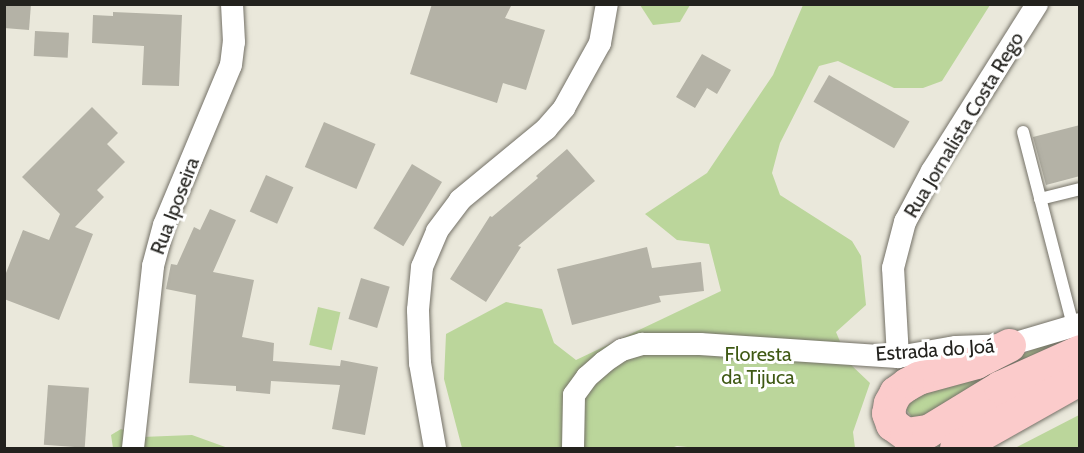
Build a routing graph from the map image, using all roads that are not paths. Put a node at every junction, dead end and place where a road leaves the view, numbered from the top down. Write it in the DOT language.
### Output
graph roads {
  1 [pos="232,4"];
  2 [pos="607,4"];
  3 [pos="1037,4"];
  4 [pos="1023,132"];
  5 [pos="1080,189"];
  6 [pos="1040,199"];
  7 [pos="1009,345"];
  8 [pos="1077,352"];
  9 [pos="898,357"];
  10 [pos="577,445"];
  11 [pos="133,448"];
  12 [pos="435,448"];
  13 [pos="956,448"];
  14 [pos="993,448"];
  1 -- 11 [label="street, Rua Iposeira"];
  2 -- 12 [label="street"];
  3 -- 9 [label="street, Rua Jornalista Costa Rego"];
  4 -- 6 [label="lane"];
  5 -- 6 [label="lane"];
  6 -- 8 [label="lane"];
  7 -- 8 [label="street, Estrada do Joá"];
  7 -- 8 [label="highway"];
  7 -- 9 [label="street, Estrada do Joá"];
  8 -- 13 [label="highway"];
  8 -- 14 [label="highway"];
  9 -- 10 [label="street, Estrada do Joá"];
}
